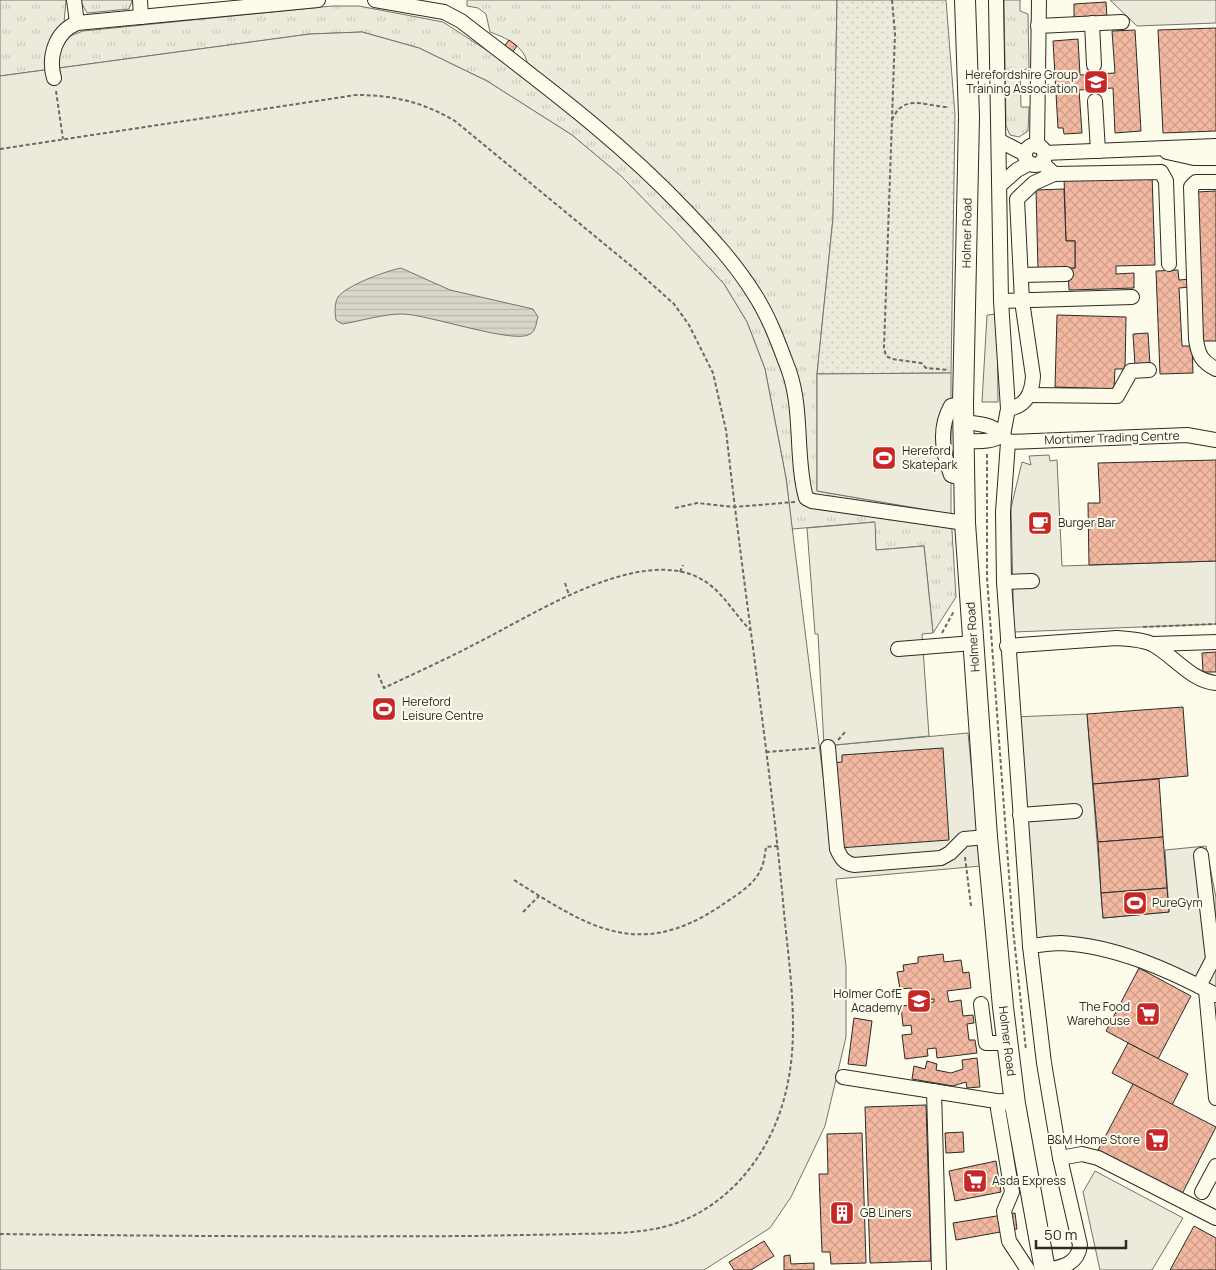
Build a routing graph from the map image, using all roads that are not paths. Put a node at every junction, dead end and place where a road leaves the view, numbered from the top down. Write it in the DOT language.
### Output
graph roads {
  1 [pos="74,0"];
  2 [pos="140,0"];
  3 [pos="375,0"];
  4 [pos="965,0"];
  5 [pos="996,0"];
  6 [pos="1039,0"];
  7 [pos="310,1"];
  8 [pos="245,4"];
  9 [pos="218,5"];
  10 [pos="141,17"];
  11 [pos="1122,22"];
  12 [pos="77,23"];
  13 [pos="1092,24"];
  14 [pos="1038,26"];
  15 [pos="1094,65"];
  16 [pos="54,78"];
  17 [pos="1095,102"];
  18 [pos="1000,141"];
  19 [pos="1216,146"];
  20 [pos="1129,149"];
  21 [pos="1098,150"];
  22 [pos="1036,156"];
  23 [pos="1216,158"];
  24 [pos="1054,174"];
  25 [pos="1216,182"];
  26 [pos="1000,185"];
  27 [pos="1169,264"];
  28 [pos="1066,274"];
  29 [pos="1021,275"];
  30 [pos="1132,297"];
  31 [pos="1001,301"];
  32 [pos="1022,301"];
  33 [pos="1216,369"];
  34 [pos="1149,370"];
  35 [pos="1030,395"];
  36 [pos="1008,409"];
  37 [pos="963,422"];
  38 [pos="1005,438"];
  39 [pos="1216,440"];
  40 [pos="964,479"];
  41 [pos="965,523"];
  42 [pos="1032,581"];
  43 [pos="1004,582"];
  44 [pos="1216,642"];
  45 [pos="973,643"];
  46 [pos="1152,644"];
  47 [pos="1008,646"];
  48 [pos="898,649"];
  49 [pos="1216,683"];
  50 [pos="828,747"];
  51 [pos="1075,811"];
  52 [pos="1020,815"];
  53 [pos="987,837"];
  54 [pos="1201,855"];
  55 [pos="1030,946"];
  56 [pos="1207,990"];
  57 [pos="981,1004"];
  58 [pos="1007,1043"];
  59 [pos="844,1077"];
  60 [pos="934,1091"];
  61 [pos="1216,1098"];
  62 [pos="1008,1102"];
  63 [pos="1060,1158"];
  64 [pos="1216,1166"];
  65 [pos="1202,1192"];
  66 [pos="1216,1218"];
  67 [pos="940,1270"];
  68 [pos="1028,1270"];
  69 [pos="1046,1270"];
  1 -- 12 [label="street"];
  2 -- 10 [label="street"];
  3 -- 41 [label="street"];
  4 -- 37 [label="highway, Holmer Road"];
  5 -- 18 [label="street"];
  6 -- 14 [label="street"];
  7 -- 8 [label="street"];
  8 -- 9 [label="street"];
  9 -- 10 [label="street"];
  10 -- 12 [label="street"];
  11 -- 13 [label="street"];
  12 -- 16 [label="street"];
  13 -- 14 [label="street"];
  13 -- 15 [label="street"];
  14 -- 22 [label="street"];
  17 -- 21 [label="street"];
  18 -- 22 [label="street"];
  18 -- 26 [label="street"];
  19 -- 20 [label="street"];
  20 -- 21 [label="street"];
  20 -- 23 [label="street"];
  21 -- 22 [label="street"];
  22 -- 24 [label="street"];
  22 -- 26 [label="street"];
  24 -- 27 [label="street"];
  24 -- 29 [label="street"];
  25 -- 33 [label="street"];
  26 -- 31 [label="street"];
  28 -- 29 [label="street"];
  29 -- 32 [label="street"];
  30 -- 32 [label="street"];
  31 -- 32 [label="street"];
  31 -- 36 [label="street"];
  32 -- 35 [label="street"];
  34 -- 35 [label="street"];
  35 -- 36 [label="street"];
  36 -- 38 [label="street"];
  37 -- 38 [label="street"];
  37 -- 40 [label="highway, Holmer Road"];
  37 -- 40 [label="street"];
  38 -- 39 [label="street, Mortimer Trading Centre"];
  38 -- 43 [label="street"];
  40 -- 41 [label="highway, Holmer Road"];
  41 -- 45 [label="highway, Holmer Road"];
  42 -- 43 [label="street"];
  43 -- 47 [label="street"];
  44 -- 46 [label="street"];
  45 -- 48 [label="street"];
  45 -- 53 [label="highway, Holmer Road"];
  46 -- 47 [label="street"];
  46 -- 49 [label="street"];
  47 -- 52 [label="street"];
  50 -- 53 [label="street"];
  51 -- 52 [label="street"];
  52 -- 55 [label="street"];
  53 -- 58 [label="highway, Holmer Road"];
  54 -- 56 [label="street"];
  55 -- 56 [label="street"];
  55 -- 63 [label="street"];
  56 -- 61 [label="street"];
  57 -- 58 [label="street"];
  58 -- 62 [label="highway, Holmer Road"];
  59 -- 60 [label="street"];
  60 -- 62 [label="street"];
  60 -- 67 [label="street"];
  62 -- 68 [label="street"];
  62 -- 69 [label="highway, Holmer Road"];
  63 -- 66 [label="street"];
  63 -- 69 [label="street"];
  64 -- 65 [label="street"];
}
